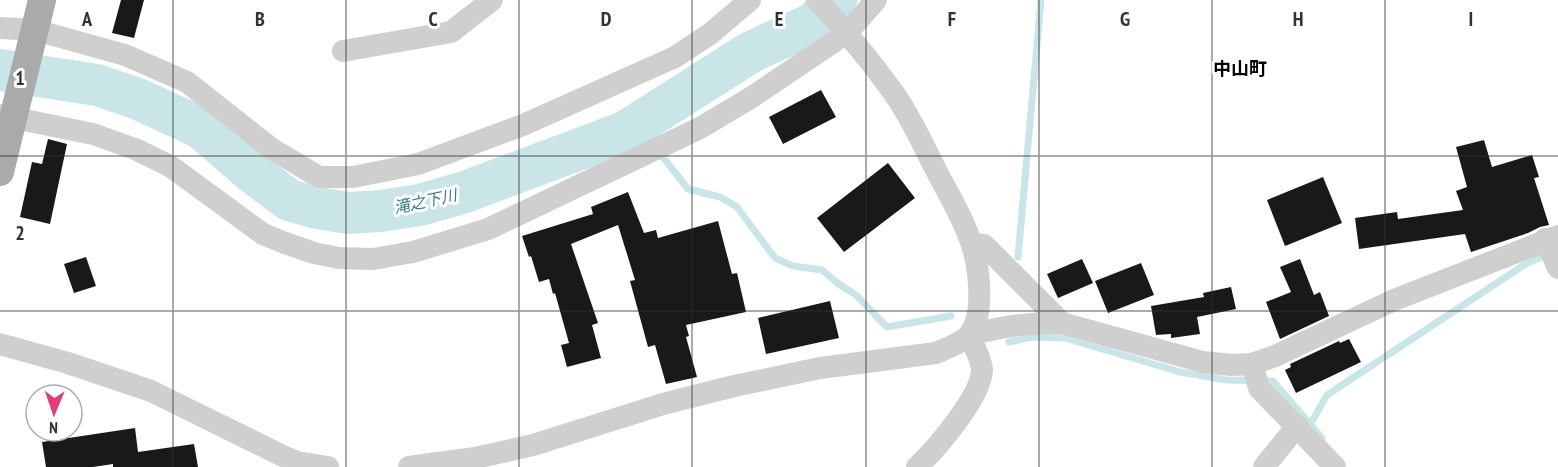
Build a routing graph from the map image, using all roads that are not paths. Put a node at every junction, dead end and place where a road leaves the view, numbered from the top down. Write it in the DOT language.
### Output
graph roads {
  1 [pos="42,0"];
  2 [pos="492,0"];
  3 [pos="750,0"];
  4 [pos="817,0"];
  5 [pos="876,0"];
  6 [pos="0,28"];
  7 [pos="844,30"];
  8 [pos="33,34"];
  9 [pos="343,51"];
  10 [pos="10,112"];
  11 [pos="1,165"];
  12 [pos="1552,237"];
  13 [pos="972,244"];
  14 [pos="1558,268"];
  15 [pos="1062,323"];
  16 [pos="969,335"];
  17 [pos="0,344"];
  18 [pos="1255,375"];
  19 [pos="1297,426"];
  20 [pos="297,462"];
  21 [pos="261,467"];
  22 [pos="328,467"];
  23 [pos="409,467"];
  24 [pos="916,467"];
  25 [pos="1264,467"];
  26 [pos="1335,467"];
  1 -- 8 [label="main road"];
  2 -- 9 [label="street"];
  3 -- 8 [label="street"];
  4 -- 7 [label="street"];
  5 -- 7 [label="street"];
  6 -- 8 [label="street"];
  7 -- 10 [label="street"];
  7 -- 13 [label="street"];
  8 -- 10 [label="main road"];
  10 -- 11 [label="main road"];
  12 -- 14 [label="street"];
  12 -- 18 [label="street"];
  13 -- 15 [label="street"];
  13 -- 16 [label="street"];
  15 -- 16 [label="street"];
  15 -- 18 [label="street"];
  16 -- 23 [label="street"];
  16 -- 24 [label="street"];
  17 -- 20 [label="street"];
  18 -- 19 [label="street"];
  19 -- 25 [label="street"];
  19 -- 26 [label="street"];
  20 -- 21 [label="street"];
  20 -- 22 [label="street"];
}
